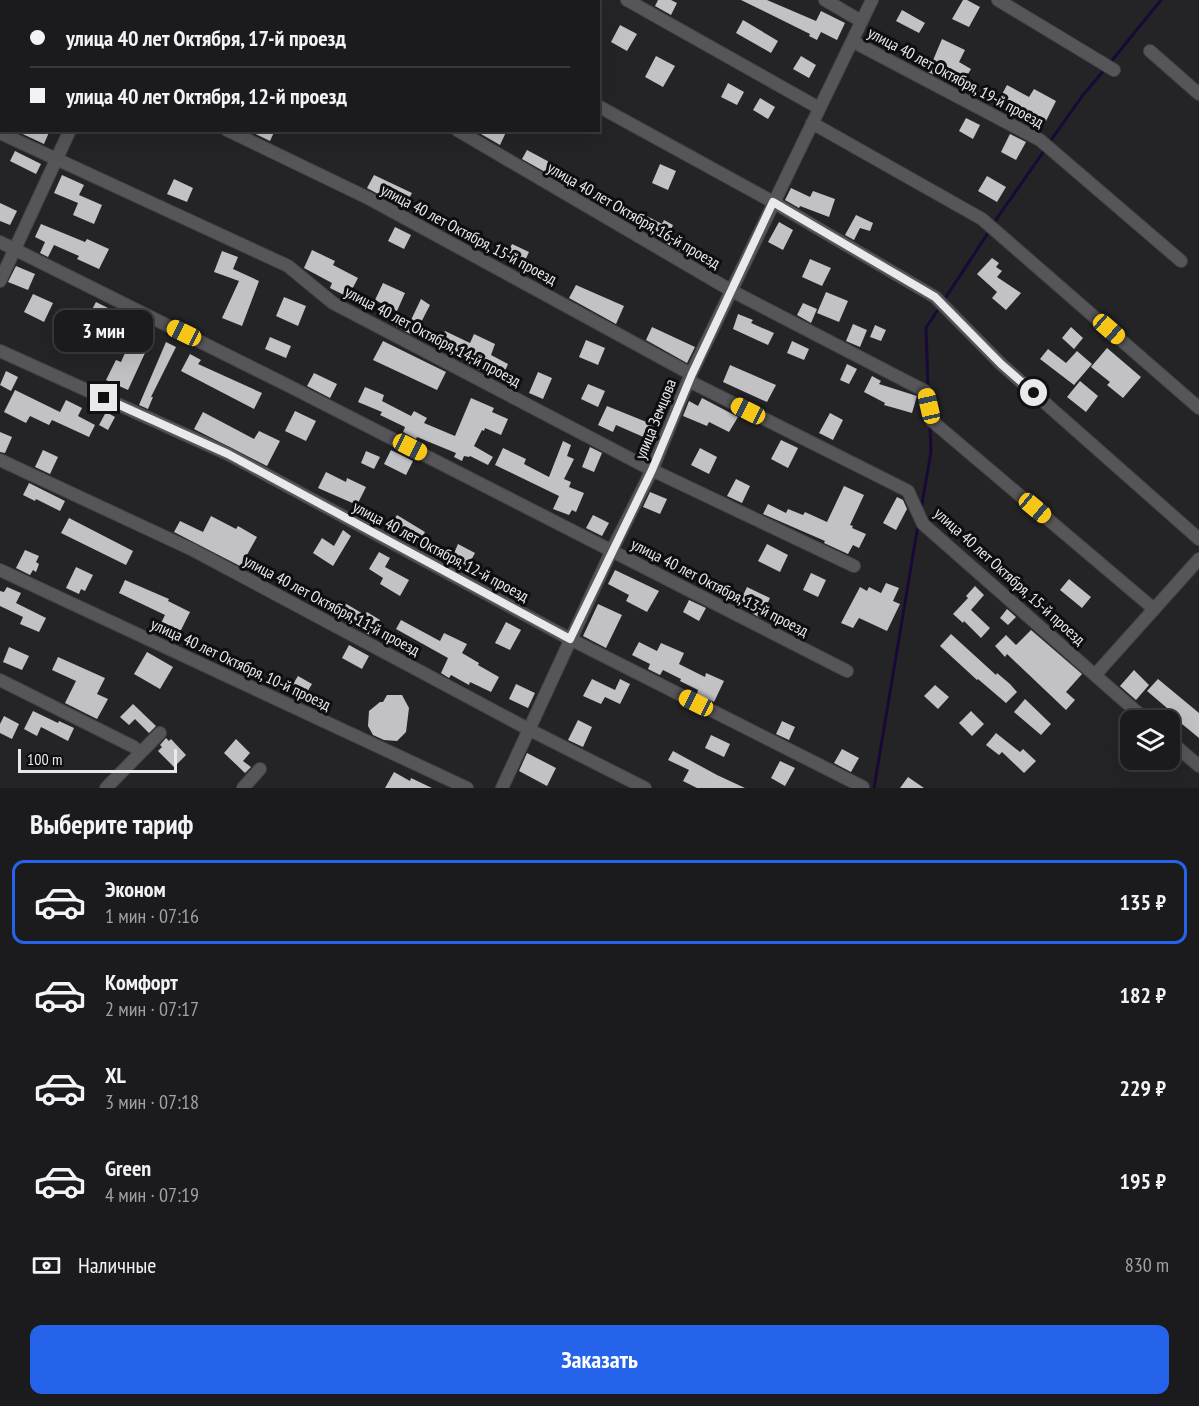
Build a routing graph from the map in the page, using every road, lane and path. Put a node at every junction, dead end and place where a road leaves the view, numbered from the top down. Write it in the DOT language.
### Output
graph roads {
  1 [pos="627,0"];
  2 [pos="825,0"];
  3 [pos="872,0"];
  4 [pos="998,0"];
  5 [pos="861,21"];
  6 [pos="852,41"];
  7 [pos="1150,51"];
  8 [pos="1114,70"];
  9 [pos="1199,94"];
  10 [pos="600,107"];
  11 [pos="819,108"];
  12 [pos="812,123"];
  13 [pos="69,132"];
  14 [pos="231,132"];
  15 [pos="460,132"];
  16 [pos="0,133"];
  17 [pos="57,160"];
  18 [pos="773,202"];
  19 [pos="0,242"];
  20 [pos="15,248"];
  21 [pos="1180,261"];
  22 [pos="0,281"];
  23 [pos="732,291"];
  24 [pos="0,351"];
  25 [pos="690,377"];
  26 [pos="1199,408"];
  27 [pos="0,460"];
  28 [pos="652,470"];
  29 [pos="1199,539"];
  30 [pos="612,550"];
  31 [pos="1199,559"];
  32 [pos="854,566"];
  33 [pos="0,570"];
  34 [pos="1154,609"];
  35 [pos="570,639"];
  36 [pos="847,671"];
  37 [pos="1095,675"];
  38 [pos="0,680"];
  39 [pos="1135,710"];
  40 [pos="530,730"];
  41 [pos="160,733"];
  42 [pos="134,747"];
  43 [pos="1180,750"];
  44 [pos="1199,766"];
  45 [pos="260,769"];
  46 [pos="863,787"];
  47 [pos="106,788"];
  48 [pos="243,788"];
  49 [pos="467,788"];
  50 [pos="502,788"];
  51 [pos="645,788"];
  1 -- 11 [label="street"];
  2 -- 5 [label="street, улица 40 лет Октября, 19-й проезд"];
  3 -- 5 [label="street, улица Земцова"];
  4 -- 8 [label="street"];
  5 -- 6 [label="street, улица Земцова"];
  6 -- 11 [label="street, улица Земцова"];
  6 -- 21 [label="street, улица 40 лет Октября, 19-й проезд"];
  7 -- 9 [label="street"];
  10 -- 18 [label="street"];
  11 -- 12 [label="street, улица Земцова"];
  12 -- 18 [label="street, улица Земцова"];
  12 -- 26 [label="street"];
  13 -- 17 [label="street"];
  14 -- 25 [label="street, улица 40 лет Октября, 15-й проезд"];
  15 -- 23 [label="street, улица 40 лет Октября, 16-й проезд"];
  16 -- 17 [label="street, улица 40 лет Октября, 14-й проезд"];
  17 -- 20 [label="street"];
  17 -- 28 [label="street, улица 40 лет Октября, 14-й проезд"];
  18 -- 23 [label="street, улица Земцова"];
  18 -- 29 [label="street"];
  19 -- 20 [label="street, улица 40 лет Октября, 13-й проезд"];
  20 -- 22 [label="street"];
  20 -- 30 [label="street, улица 40 лет Октября, 13-й проезд"];
  23 -- 25 [label="street, улица Земцова"];
  23 -- 34 [label="street, улица 40 лет Октября, 16-й проезд"];
  24 -- 35 [label="street, улица 40 лет Октября, 12-й проезд"];
  25 -- 28 [label="street, улица Земцова"];
  25 -- 37 [label="street, улица 40 лет Октября, 15-й проезд"];
  27 -- 40 [label="street, улица 40 лет Октября, 11-й проезд"];
  28 -- 30 [label="street, улица Земцова"];
  28 -- 32 [label="street, улица 40 лет Октября, 14-й проезд"];
  30 -- 35 [label="street, улица Земцова"];
  30 -- 36 [label="street, улица 40 лет Октября, 13-й проезд"];
  31 -- 34 [label="street"];
  33 -- 49 [label="street, улица 40 лет Октября, 10-й проезд"];
  34 -- 37 [label="street"];
  35 -- 40 [label="street, улица Земцова"];
  35 -- 46 [label="street, улица 40 лет Октября, 12-й проезд"];
  37 -- 39 [label="street, улица 40 лет Октября, 15-й проезд"];
  38 -- 42 [label="street"];
  40 -- 50 [label="street, улица Земцова"];
  40 -- 51 [label="street, улица 40 лет Октября, 11-й проезд"];
  41 -- 47 [label="street"];
  43 -- 44 [label="street"];
  45 -- 48 [label="street"];
}
